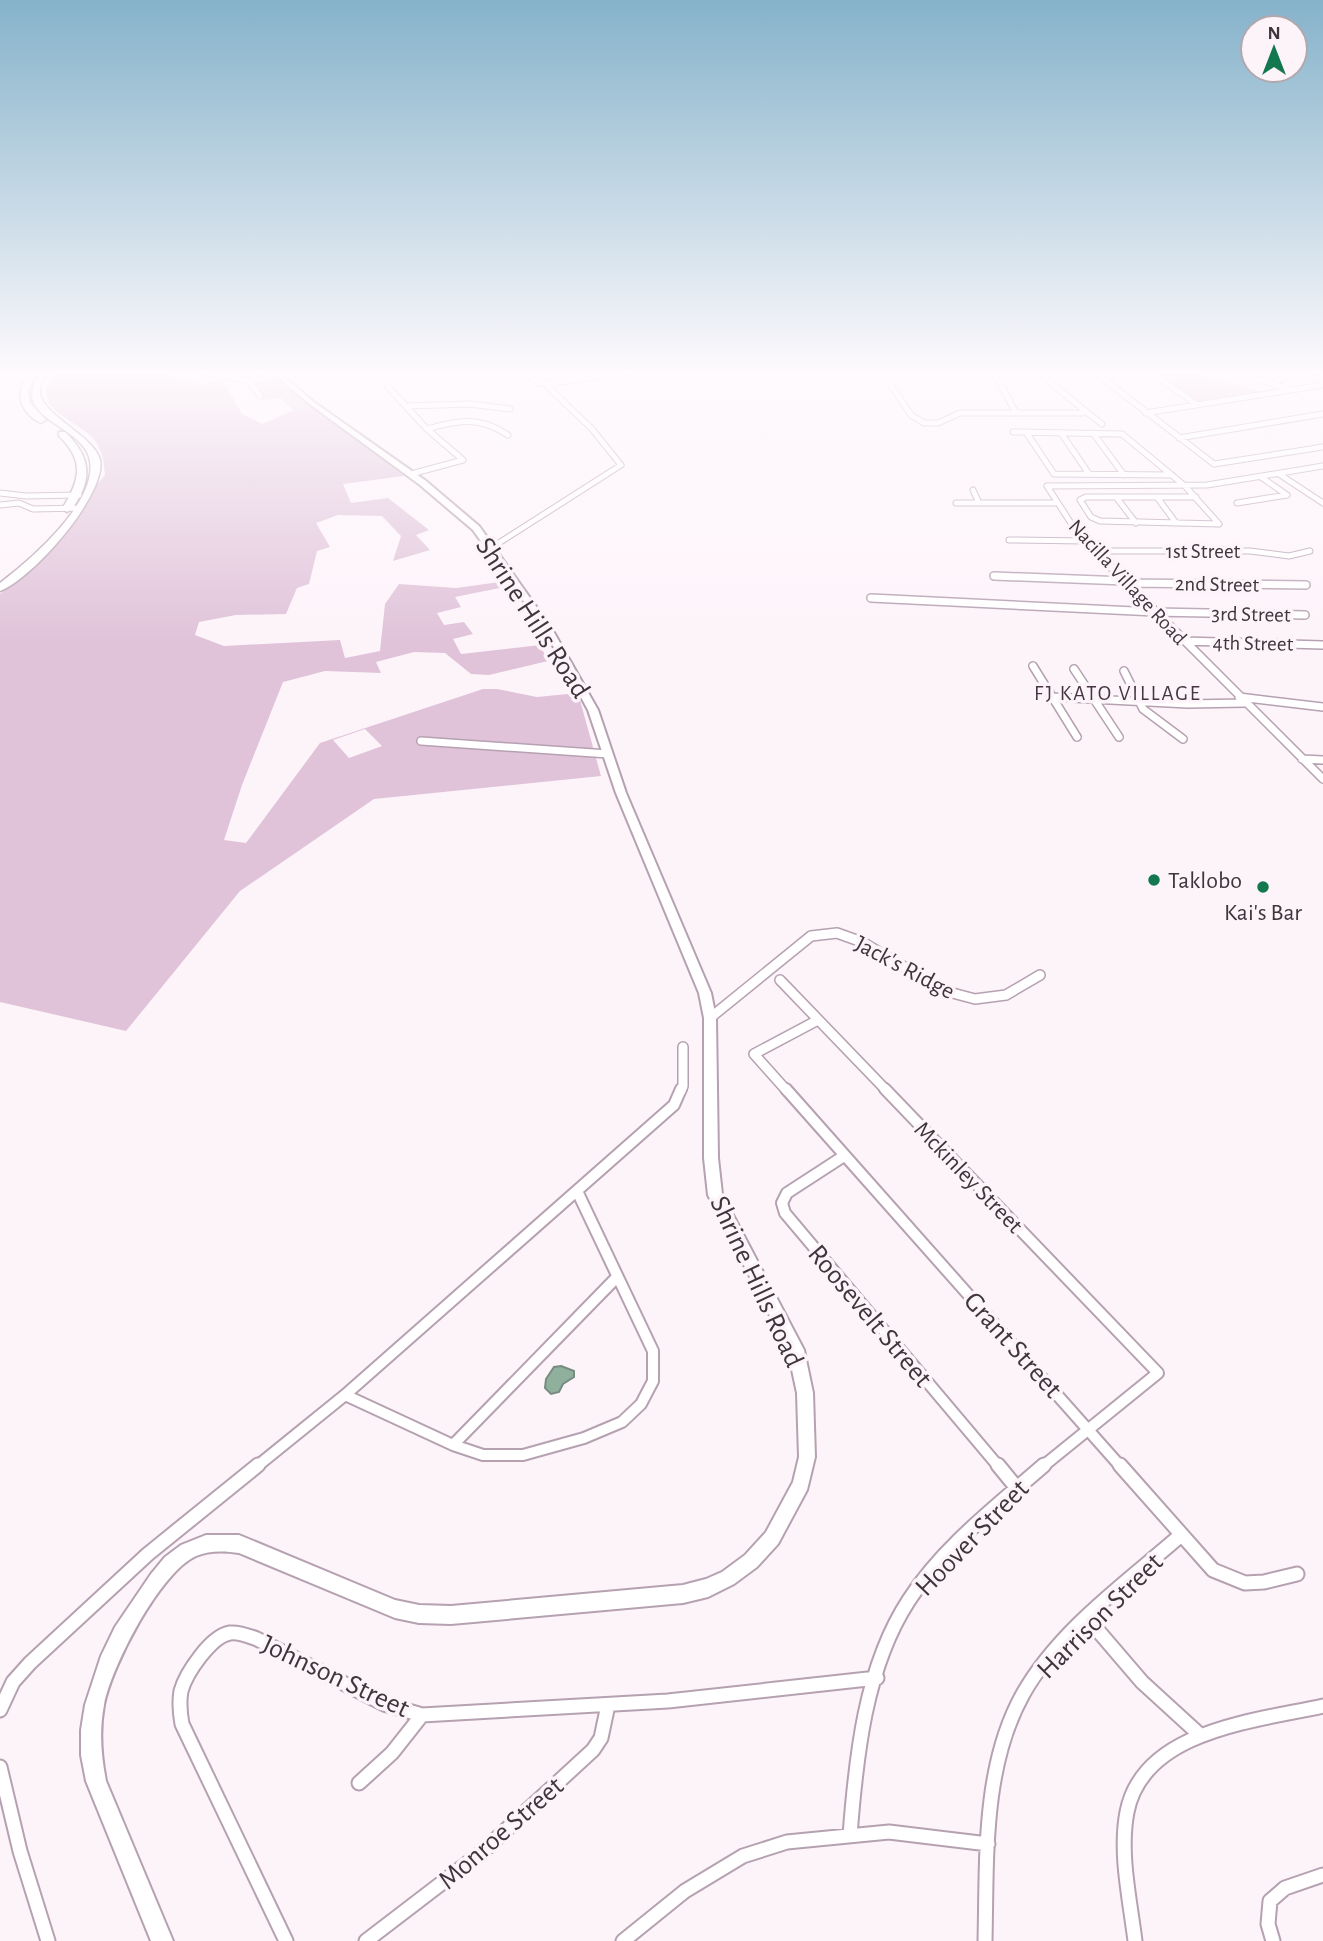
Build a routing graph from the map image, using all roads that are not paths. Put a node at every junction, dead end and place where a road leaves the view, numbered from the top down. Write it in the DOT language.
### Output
graph roads {
  1 [pos="81,462"];
  2 [pos="94,462"];
  3 [pos="394,462"];
  4 [pos="457,462"];
  5 [pos="618,462"];
  6 [pos="1046,462"];
  7 [pos="1080,462"];
  8 [pos="1115,462"];
  9 [pos="1156,462"];
  10 [pos="1211,462"];
  11 [pos="1236,462"];
  12 [pos="1323,466"];
  13 [pos="411,474"];
  14 [pos="1088,474"];
  15 [pos="1124,474"];
  16 [pos="1279,474"];
  17 [pos="1172,475"];
  18 [pos="1261,477"];
  19 [pos="1185,486"];
  20 [pos="973,490"];
  21 [pos="0,493"];
  22 [pos="76,495"];
  23 [pos="88,495"];
  24 [pos="1116,497"];
  25 [pos="1157,497"];
  26 [pos="1196,497"];
  27 [pos="956,503"];
  28 [pos="979,503"];
  29 [pos="1058,503"];
  30 [pos="1237,503"];
  31 [pos="1323,503"];
  32 [pos="0,505"];
  33 [pos="67,508"];
  34 [pos="80,508"];
  35 [pos="1136,523"];
  36 [pos="1176,523"];
  37 [pos="1009,540"];
  38 [pos="1085,541"];
  39 [pos="491,548"];
  40 [pos="1095,551"];
  41 [pos="1310,551"];
  42 [pos="993,576"];
  43 [pos="0,577"];
  44 [pos="1126,582"];
  45 [pos="1307,585"];
  46 [pos="0,588"];
  47 [pos="871,598"];
  48 [pos="1155,612"];
  49 [pos="1306,615"];
  50 [pos="1184,641"];
  51 [pos="1323,645"];
  52 [pos="1032,666"];
  53 [pos="1074,669"];
  54 [pos="1124,671"];
  55 [pos="1052,697"];
  56 [pos="1094,700"];
  57 [pos="1241,700"];
  58 [pos="1139,702"];
  59 [pos="1323,707"];
  60 [pos="1077,737"];
  61 [pos="1119,737"];
  62 [pos="1182,739"];
  63 [pos="421,741"];
  64 [pos="608,754"];
  65 [pos="1302,759"];
  66 [pos="1323,760"];
  67 [pos="1323,779"];
  68 [pos="1040,975"];
  69 [pos="780,980"];
  70 [pos="710,1018"];
  71 [pos="818,1020"];
  72 [pos="682,1047"];
  73 [pos="845,1156"];
  74 [pos="577,1191"];
  75 [pos="617,1278"];
  76 [pos="1158,1373"];
  77 [pos="345,1395"];
  78 [pos="1090,1429"];
  79 [pos="453,1445"];
  80 [pos="1016,1487"];
  81 [pos="1181,1535"];
  82 [pos="1297,1574"];
  83 [pos="1088,1619"];
  84 [pos="877,1678"];
  85 [pos="608,1704"];
  86 [pos="1323,1706"];
  87 [pos="0,1710"];
  88 [pos="422,1715"];
  89 [pos="1200,1735"];
  90 [pos="0,1768"];
  91 [pos="359,1783"];
  92 [pos="850,1835"];
  93 [pos="988,1844"];
  94 [pos="1323,1875"];
  95 [pos="48,1941"];
  96 [pos="162,1941"];
  97 [pos="286,1941"];
  98 [pos="366,1941"];
  99 [pos="623,1941"];
  100 [pos="985,1941"];
  101 [pos="1135,1941"];
  102 [pos="1273,1941"];
  1 -- 22 [label="highway"];
  2 -- 23 [label="highway"];
  3 -- 13 [label="street, Shrine Hills Road"];
  4 -- 13 [label="street"];
  5 -- 39 [label="street"];
  6 -- 14 [label="street"];
  7 -- 14 [label="street"];
  8 -- 15 [label="street"];
  9 -- 17 [label="street"];
  10 -- 11 [label="street"];
  12 -- 16 [label="street, Nacilla Village Road"];
  13 -- 39 [label="street, Shrine Hills Road"];
  14 -- 15 [label="street"];
  15 -- 17 [label="street"];
  16 -- 18 [label="street, Nacilla Village Road"];
  16 -- 31 [label="street"];
  17 -- 19 [label="street"];
  18 -- 19 [label="street, Nacilla Village Road"];
  18 -- 30 [label="street"];
  19 -- 26 [label="street"];
  19 -- 29 [label="street, Nacilla Village Road"];
  20 -- 28 [label="street"];
  21 -- 22 [label="street"];
  22 -- 23 [label="street"];
  22 -- 33 [label="highway"];
  23 -- 34 [label="highway"];
  24 -- 25 [label="street"];
  24 -- 35 [label="street"];
  24 -- 35 [label="street"];
  25 -- 26 [label="street"];
  25 -- 36 [label="street"];
  26 -- 36 [label="street"];
  27 -- 28 [label="street"];
  28 -- 29 [label="street"];
  29 -- 38 [label="street, Nacilla Village Road"];
  32 -- 33 [label="street"];
  33 -- 34 [label="street"];
  33 -- 43 [label="highway"];
  34 -- 46 [label="highway"];
  35 -- 36 [label="street"];
  37 -- 38 [label="street"];
  38 -- 40 [label="street, Nacilla Village Road"];
  39 -- 64 [label="street, Shrine Hills Road"];
  40 -- 41 [label="street, 1st Street"];
  40 -- 44 [label="street, Nacilla Village Road"];
  42 -- 44 [label="street, 2nd Street"];
  44 -- 45 [label="street, 2nd Street"];
  44 -- 48 [label="street, Nacilla Village Road"];
  47 -- 48 [label="street, 3rd Street"];
  48 -- 49 [label="street, 3rd Street"];
  48 -- 50 [label="street, Nacilla Village Road"];
  50 -- 51 [label="street, 4th Street"];
  50 -- 57 [label="street, Nacilla Village Road"];
  52 -- 55 [label="street"];
  53 -- 56 [label="street"];
  54 -- 58 [label="street"];
  55 -- 56 [label="street"];
  55 -- 60 [label="street"];
  56 -- 58 [label="street"];
  56 -- 61 [label="street"];
  57 -- 58 [label="street"];
  57 -- 59 [label="street"];
  57 -- 65 [label="street, Nacilla Village Road"];
  58 -- 62 [label="street"];
  63 -- 64 [label="street"];
  64 -- 70 [label="street, Shrine Hills Road"];
  65 -- 66 [label="street"];
  65 -- 67 [label="street, Nacilla Village Road"];
  68 -- 70 [label="street, Jack's Ridge"];
  69 -- 71 [label="street, Mckinley Street"];
  70 -- 96 [label="street, Shrine Hills Road"];
  71 -- 73 [label="street, Grant Street"];
  71 -- 76 [label="street, Mckinley Street"];
  72 -- 74 [label="street"];
  73 -- 78 [label="street, Grant Street"];
  73 -- 80 [label="street, Roosevelt Street"];
  74 -- 75 [label="street"];
  74 -- 77 [label="street"];
  75 -- 79 [label="street"];
  75 -- 79 [label="street"];
  76 -- 78 [label="street, Hoover Street"];
  77 -- 79 [label="street"];
  77 -- 87 [label="street"];
  78 -- 80 [label="street, Hoover Street"];
  78 -- 81 [label="street, Grant Street"];
  80 -- 84 [label="street, Hoover Street"];
  81 -- 82 [label="street, Grant Street"];
  81 -- 83 [label="street, Harrison Street"];
  83 -- 89 [label="street"];
  83 -- 93 [label="street, Harrison Street"];
  84 -- 85 [label="street, Johnson Street"];
  84 -- 92 [label="street, Hoover Street"];
  85 -- 88 [label="street, Johnson Street"];
  85 -- 98 [label="street, Monroe Street"];
  86 -- 89 [label="street"];
  88 -- 91 [label="street"];
  88 -- 97 [label="street, Johnson Street"];
  89 -- 101 [label="street"];
  90 -- 95 [label="street"];
  92 -- 93 [label="street"];
  92 -- 99 [label="street"];
  93 -- 100 [label="street, Harrison Street"];
  94 -- 102 [label="street"];
}
